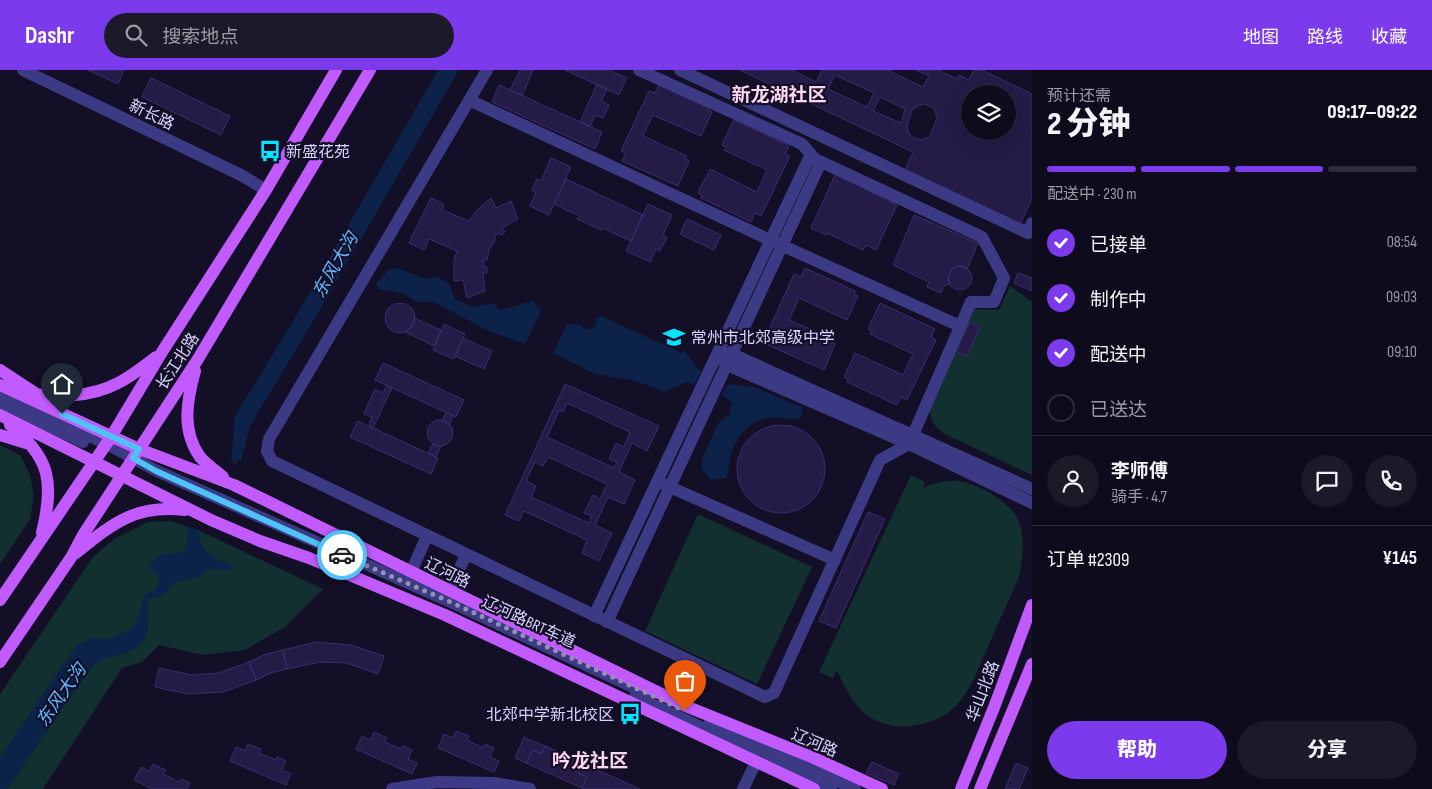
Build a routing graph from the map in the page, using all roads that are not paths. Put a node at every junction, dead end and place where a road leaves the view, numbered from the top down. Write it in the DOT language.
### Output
graph roads {
  1 [pos="23,70"];
  2 [pos="336,70"];
  3 [pos="370,70"];
  4 [pos="487,70"];
  5 [pos="639,70"];
  6 [pos="680,70"];
  7 [pos="469,100"];
  8 [pos="816,158"];
  9 [pos="266,190"];
  10 [pos="1032,223"];
  11 [pos="776,243"];
  12 [pos="960,326"];
  13 [pos="162,352"];
  14 [pos="718,353"];
  15 [pos="198,359"];
  16 [pos="729,359"];
  17 [pos="0,370"];
  18 [pos="0,385"];
  19 [pos="0,393"];
  20 [pos="37,394"];
  21 [pos="0,404"];
  22 [pos="0,416"];
  23 [pos="0,435"];
  24 [pos="911,439"];
  25 [pos="107,444"];
  26 [pos="36,451"];
  27 [pos="134,457"];
  28 [pos="94,462"];
  29 [pos="215,474"];
  30 [pos="122,475"];
  31 [pos="658,481"];
  32 [pos="670,487"];
  33 [pos="1032,489"];
  34 [pos="1032,503"];
  35 [pos="222,504"];
  36 [pos="193,511"];
  37 [pos="427,536"];
  38 [pos="41,540"];
  39 [pos="466,555"];
  40 [pos="72,556"];
  41 [pos="834,560"];
  42 [pos="411,572"];
  43 [pos="449,591"];
  44 [pos="0,600"];
  45 [pos="1032,605"];
  46 [pos="594,616"];
  47 [pos="607,622"];
  48 [pos="0,662"];
  49 [pos="1032,664"];
  50 [pos="756,762"];
  51 [pos="392,789"];
  52 [pos="530,789"];
  53 [pos="743,789"];
  54 [pos="814,789"];
  55 [pos="832,789"];
  56 [pos="855,789"];
  57 [pos="882,789"];
  58 [pos="961,789"];
  59 [pos="980,789"];
  1 -- 9 [label="street, 新长路"];
  2 -- 9 [label="main road, 长江北路"];
  3 -- 15 [label="main road, 长江北路"];
  4 -- 7 [label="street"];
  5 -- 8 [label="street"];
  6 -- 10 [label="street"];
  7 -- 11 [label="street"];
  7 -- 37 [label="street"];
  8 -- 11 [label="street"];
  8 -- 12 [label="street"];
  9 -- 13 [label="main road, 长江北路"];
  11 -- 12 [label="street"];
  11 -- 14 [label="street"];
  11 -- 16 [label="street"];
  12 -- 24 [label="street"];
  13 -- 20 [label="main road"];
  13 -- 25 [label="main road, 长江北路"];
  14 -- 16 [label="street"];
  14 -- 31 [label="street"];
  15 -- 27 [label="main road, 长江北路"];
  15 -- 29 [label="main road"];
  16 -- 24 [label="street"];
  16 -- 32 [label="street"];
  17 -- 20 [label="main road"];
  18 -- 20 [label="main road"];
  18 -- 25 [label="main road"];
  19 -- 25 [label="street, 辽河路BRT车道"];
  21 -- 25 [label="street, 辽河路BRT车道"];
  22 -- 26 [label="main road"];
  22 -- 28 [label="main road"];
  23 -- 26 [label="main road"];
  24 -- 33 [label="street"];
  24 -- 34 [label="street"];
  24 -- 41 [label="street"];
  25 -- 27 [label="street, 辽河路BRT车道"];
  25 -- 27 [label="main road"];
  25 -- 28 [label="main road, 长江北路"];
  26 -- 38 [label="main road"];
  27 -- 29 [label="main road"];
  27 -- 30 [label="main road, 长江北路"];
  27 -- 35 [label="street, 辽河路BRT车道"];
  28 -- 30 [label="main road"];
  28 -- 38 [label="main road, 长江北路"];
  29 -- 42 [label="main road, 辽河路"];
  30 -- 36 [label="main road"];
  30 -- 40 [label="main road, 长江北路"];
  31 -- 32 [label="street"];
  31 -- 46 [label="street"];
  32 -- 41 [label="street"];
  32 -- 47 [label="street"];
  35 -- 55 [label="street, 辽河路BRT车道"];
  35 -- 56 [label="street, 辽河路BRT车道"];
  36 -- 40 [label="main road"];
  36 -- 50 [label="main road"];
  37 -- 39 [label="street"];
  37 -- 42 [label="street"];
  38 -- 44 [label="main road, 长江北路"];
  39 -- 43 [label="street"];
  39 -- 46 [label="street"];
  40 -- 48 [label="main road, 长江北路"];
  41 -- 47 [label="street"];
  42 -- 43 [label="main road, 辽河路"];
  43 -- 57 [label="main road, 辽河路"];
  45 -- 58 [label="main road, 华山北路"];
  46 -- 47 [label="street"];
  49 -- 59 [label="main road"];
  50 -- 53 [label="street"];
  50 -- 54 [label="main road"];
  51 -- 52 [label="street"];
}
